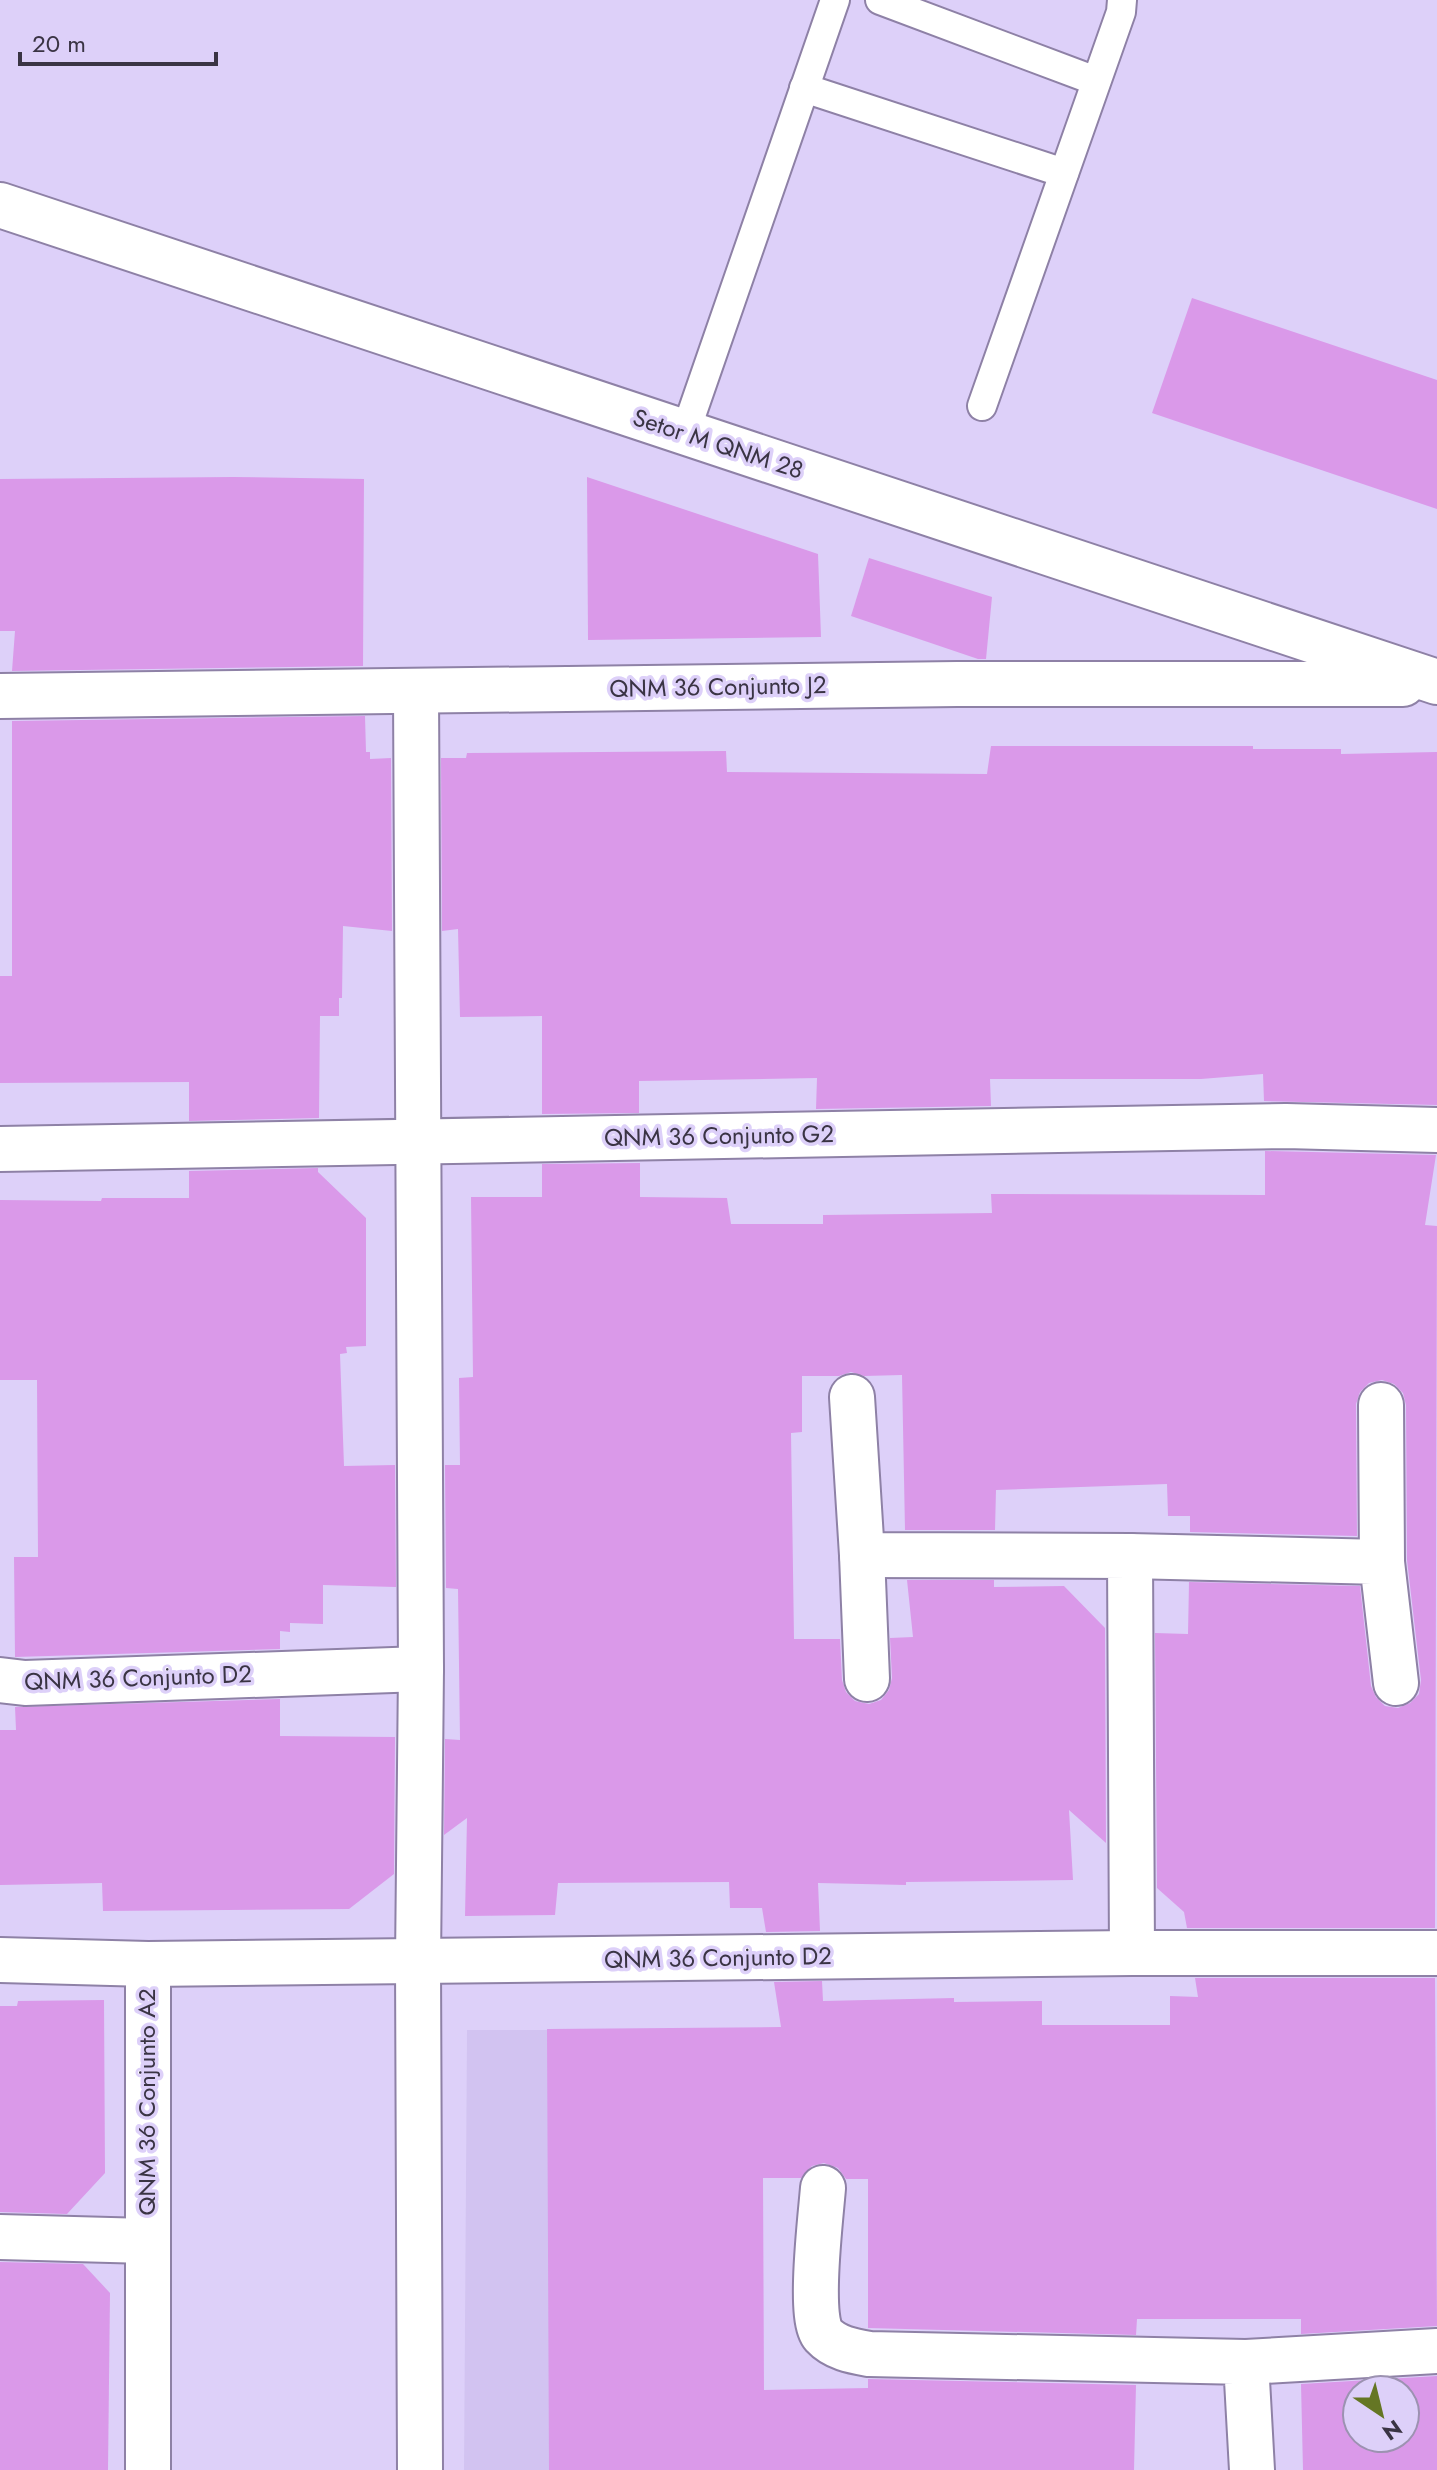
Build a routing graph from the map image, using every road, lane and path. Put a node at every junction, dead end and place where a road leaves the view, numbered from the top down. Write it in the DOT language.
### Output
graph roads {
  1 [pos="835,0"];
  2 [pos="880,0"];
  3 [pos="1122,0"];
  4 [pos="1096,81"];
  5 [pos="804,88"];
  6 [pos="1064,173"];
  7 [pos="0,205"];
  8 [pos="982,406"];
  9 [pos="685,433"];
  10 [pos="1437,683"];
  11 [pos="416,691"];
  12 [pos="0,696"];
  13 [pos="1437,1130"];
  14 [pos="418,1142"];
  15 [pos="0,1149"];
  16 [pos="852,1397"];
  17 [pos="1381,1405"];
  18 [pos="862,1555"];
  19 [pos="1130,1556"];
  20 [pos="1382,1562"];
  21 [pos="421,1669"];
  22 [pos="867,1679"];
  23 [pos="0,1680"];
  24 [pos="1396,1683"];
  25 [pos="1132,1953"];
  26 [pos="1437,1953"];
  27 [pos="0,1960"];
  28 [pos="418,1962"];
  29 [pos="148,1964"];
  30 [pos="823,2188"];
  31 [pos="0,2237"];
  32 [pos="147,2241"];
  33 [pos="1437,2351"];
  34 [pos="1246,2362"];
  35 [pos="148,2470"];
  36 [pos="420,2470"];
  37 [pos="1252,2470"];
  1 -- 5 [label="lane"];
  2 -- 4 [label="lane"];
  3 -- 4 [label="lane"];
  4 -- 6 [label="lane"];
  5 -- 6 [label="lane"];
  5 -- 9 [label="lane"];
  6 -- 8 [label="lane"];
  7 -- 9 [label="street, Setor M QNM 28"];
  9 -- 10 [label="street, Setor M QNM 28"];
  10 -- 11 [label="street, QNM 36 Conjunto J2"];
  11 -- 12 [label="street, QNM 36 Conjunto J2"];
  11 -- 14 [label="street"];
  13 -- 14 [label="street, QNM 36 Conjunto G2"];
  14 -- 15 [label="street, QNM 36 Conjunto G2"];
  14 -- 21 [label="street"];
  16 -- 18 [label="street"];
  17 -- 20 [label="street"];
  18 -- 19 [label="street"];
  18 -- 22 [label="street"];
  19 -- 20 [label="street"];
  19 -- 25 [label="street"];
  20 -- 24 [label="street"];
  21 -- 23 [label="street, QNM 36 Conjunto D2"];
  21 -- 28 [label="street"];
  25 -- 26 [label="street, QNM 36 Conjunto D2"];
  25 -- 28 [label="street, QNM 36 Conjunto D2"];
  27 -- 29 [label="street, QNM 36 Conjunto D2"];
  28 -- 29 [label="street, QNM 36 Conjunto D2"];
  28 -- 36 [label="street"];
  29 -- 32 [label="street, QNM 36 Conjunto A2"];
  30 -- 34 [label="street"];
  31 -- 32 [label="street, QNM 36 Conjunto A2"];
  32 -- 35 [label="street, QNM 36 Conjunto A2"];
  33 -- 34 [label="street"];
  34 -- 37 [label="street"];
}
